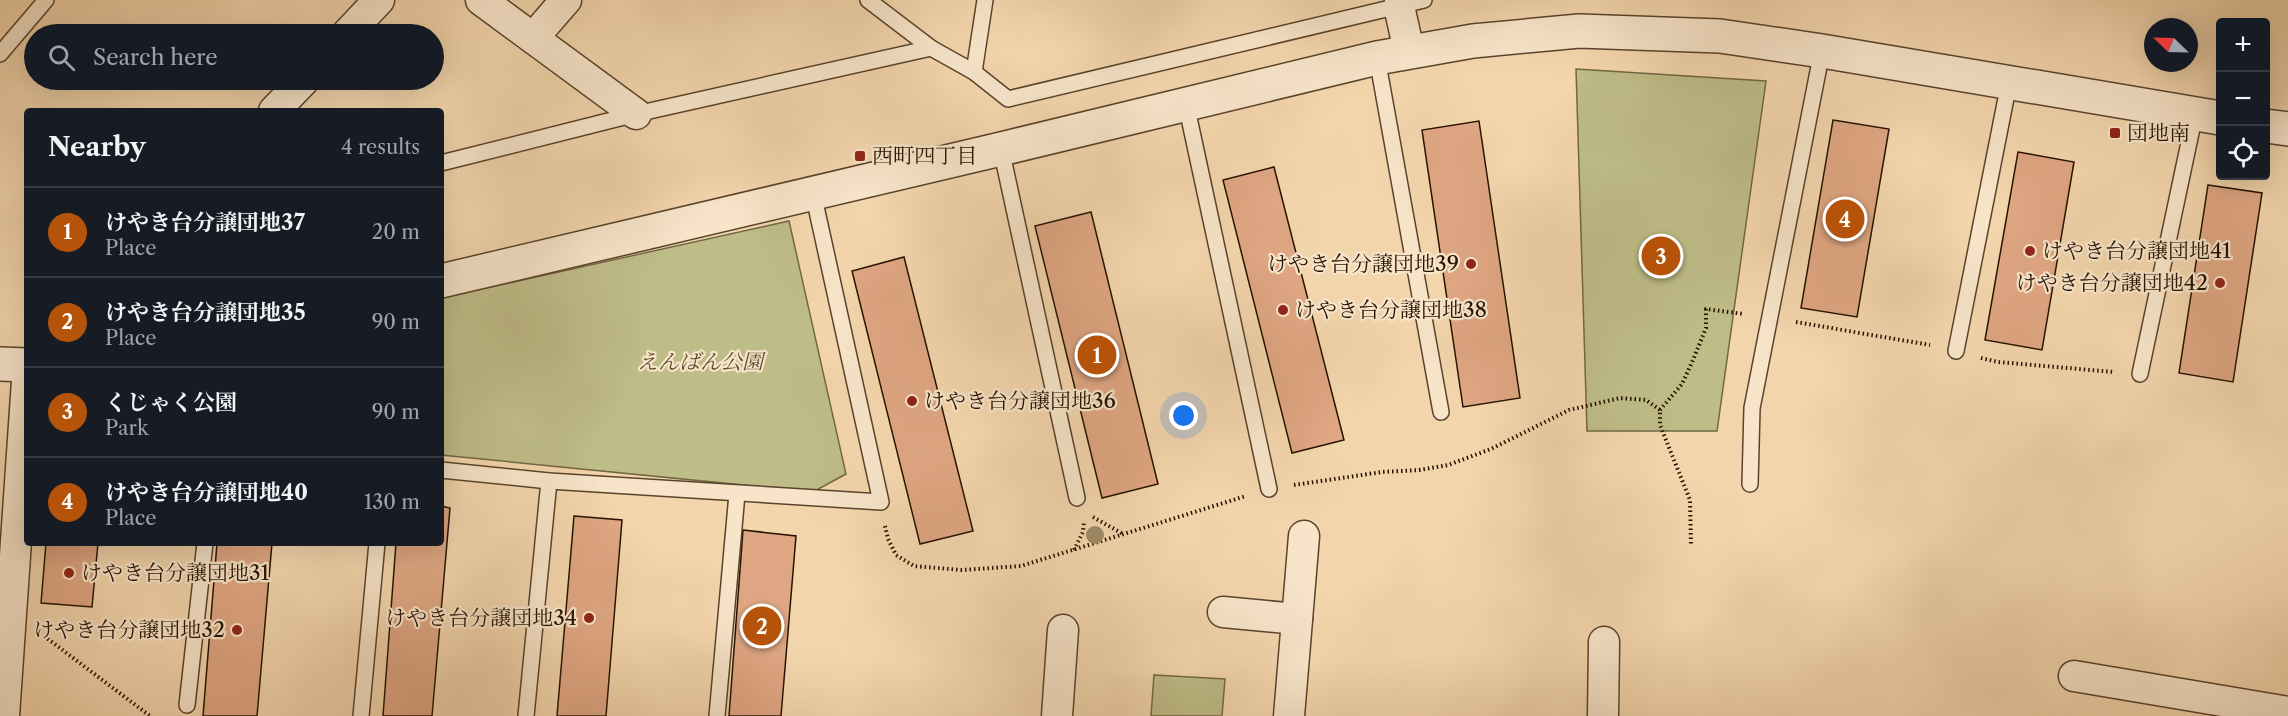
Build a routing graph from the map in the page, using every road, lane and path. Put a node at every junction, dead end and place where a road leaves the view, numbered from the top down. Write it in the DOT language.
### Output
graph roads {
  1 [pos="46,0"];
  2 [pos="379,0"];
  3 [pos="481,0"];
  4 [pos="566,0"];
  5 [pos="868,0"];
  6 [pos="985,0"];
  7 [pos="1411,3"];
  8 [pos="26,24"];
  9 [pos="356,24"];
  10 [pos="24,26"];
  11 [pos="533,38"];
  12 [pos="931,48"];
  13 [pos="1409,51"];
  14 [pos="1822,51"];
  15 [pos="0,54"];
  16 [pos="1377,58"];
  17 [pos="974,72"];
  18 [pos="2009,83"];
  19 [pos="294,90"];
  20 [pos="1186,104"];
  21 [pos="277,108"];
  22 [pos="636,114"];
  23 [pos="2208,116"];
  24 [pos="2270,127"];
  25 [pos="2288,129"];
  26 [pos="1000,149"];
  27 [pos="444,162"];
  28 [pos="813,193"];
  29 [pos="444,280"];
  30 [pos="1770,317"];
  31 [pos="1956,351"];
  32 [pos="0,364"];
  33 [pos="24,365"];
  34 [pos="2140,374"];
  35 [pos="1660,410"];
  36 [pos="1441,412"];
  37 [pos="24,421"];
  38 [pos="444,470"];
  39 [pos="549,481"];
  40 [pos="1750,484"];
  41 [pos="1269,489"];
  42 [pos="737,494"];
  43 [pos="1077,498"];
  44 [pos="881,502"];
  45 [pos="1124,534"];
  46 [pos="1304,536"];
  47 [pos="1691,545"];
  48 [pos="205,546"];
  49 [pos="377,546"];
  50 [pos="1074,550"];
  51 [pos="1223,612"];
  52 [pos="1297,619"];
  53 [pos="1063,630"];
  54 [pos="37,631"];
  55 [pos="1604,642"];
  56 [pos="2074,676"];
  57 [pos="3,701"];
  58 [pos="187,705"];
  59 [pos="2288,712"];
  60 [pos="150,716"];
  61 [pos="361,716"];
  62 [pos="526,716"];
  63 [pos="717,716"];
  64 [pos="1057,716"];
  65 [pos="1289,716"];
  66 [pos="1603,716"];
  1 -- 8 [label="lane"];
  2 -- 9 [label="street"];
  3 -- 11 [label="street"];
  4 -- 11 [label="street"];
  5 -- 12 [label="lane"];
  6 -- 17 [label="lane"];
  7 -- 13 [label="street"];
  7 -- 17 [label="lane"];
  10 -- 15 [label="lane"];
  11 -- 22 [label="street"];
  12 -- 17 [label="lane"];
  12 -- 22 [label="lane"];
  13 -- 14 [label="street"];
  13 -- 16 [label="street"];
  14 -- 18 [label="street"];
  14 -- 30 [label="lane"];
  16 -- 20 [label="street"];
  16 -- 36 [label="lane"];
  18 -- 23 [label="street"];
  18 -- 31 [label="lane"];
  19 -- 21 [label="street"];
  20 -- 26 [label="street"];
  20 -- 41 [label="lane"];
  22 -- 27 [label="lane"];
  23 -- 34 [label="lane"];
  24 -- 25 [label="street"];
  26 -- 28 [label="street"];
  26 -- 43 [label="lane"];
  28 -- 29 [label="street"];
  28 -- 44 [label="lane"];
  30 -- 35 [label="path"];
  30 -- 40 [label="lane"];
  32 -- 33 [label="street"];
  35 -- 41 [label="path"];
  35 -- 47 [label="path"];
  37 -- 57 [label="street"];
  38 -- 39 [label="lane"];
  39 -- 42 [label="lane"];
  39 -- 62 [label="lane"];
  41 -- 45 [label="path"];
  42 -- 44 [label="lane"];
  42 -- 63 [label="lane"];
  44 -- 50 [label="path"];
  45 -- 50 [label="path"];
  45 -- 50 [label="path"];
  46 -- 52 [label="street"];
  48 -- 58 [label="lane"];
  49 -- 61 [label="lane"];
  51 -- 52 [label="street"];
  52 -- 65 [label="street"];
  53 -- 64 [label="street"];
  54 -- 60 [label="path"];
  55 -- 66 [label="street"];
  56 -- 59 [label="street"];
}
